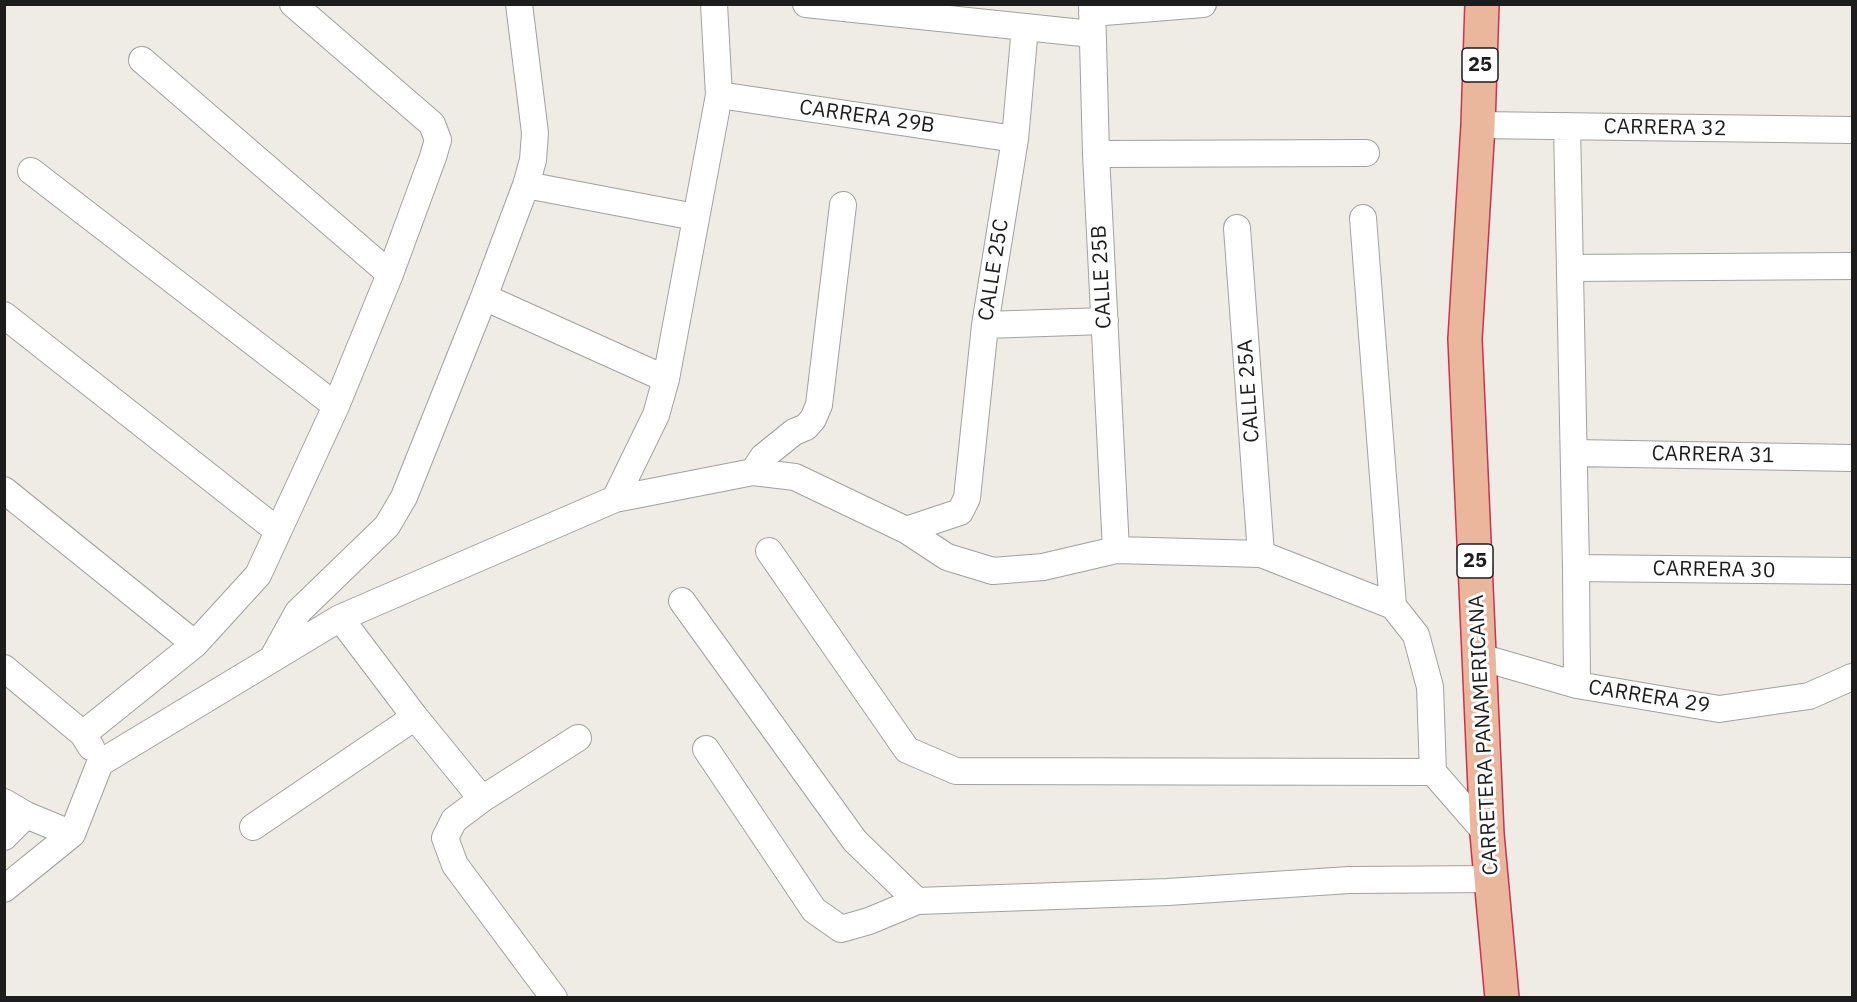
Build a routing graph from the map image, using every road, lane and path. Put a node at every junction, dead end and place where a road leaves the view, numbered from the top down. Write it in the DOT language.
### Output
graph roads {
  1 [pos="292,4"];
  2 [pos="519,4"];
  3 [pos="714,4"];
  4 [pos="806,4"];
  5 [pos="1203,4"];
  6 [pos="1482,4"];
  7 [pos="1092,17"];
  8 [pos="1025,27"];
  9 [pos="142,60"];
  10 [pos="719,95"];
  11 [pos="1478,125"];
  12 [pos="1567,126"];
  13 [pos="1852,130"];
  14 [pos="1015,139"];
  15 [pos="1366,153"];
  16 [pos="1096,154"];
  17 [pos="30,171"];
  18 [pos="526,185"];
  19 [pos="843,205"];
  20 [pos="695,217"];
  21 [pos="1363,218"];
  22 [pos="1237,228"];
  23 [pos="1852,266"];
  24 [pos="1570,268"];
  25 [pos="390,274"];
  26 [pos="484,297"];
  27 [pos="4,315"];
  28 [pos="1105,321"];
  29 [pos="985,325"];
  30 [pos="666,379"];
  31 [pos="336,406"];
  32 [pos="1574,453"];
  33 [pos="1852,458"];
  34 [pos="753,472"];
  35 [pos="4,490"];
  36 [pos="615,499"];
  37 [pos="906,530"];
  38 [pos="278,531"];
  39 [pos="1116,550"];
  40 [pos="769,551"];
  41 [pos="1261,554"];
  42 [pos="1576,568"];
  43 [pos="1852,571"];
  44 [pos="682,601"];
  45 [pos="1393,606"];
  46 [pos="340,618"];
  47 [pos="195,644"];
  48 [pos="1480,657"];
  49 [pos="272,659"];
  50 [pos="4,668"];
  51 [pos="1852,677"];
  52 [pos="1577,685"];
  53 [pos="415,717"];
  54 [pos="83,734"];
  55 [pos="578,738"];
  56 [pos="706,749"];
  57 [pos="100,763"];
  58 [pos="1433,772"];
  59 [pos="482,799"];
  60 [pos="4,802"];
  61 [pos="26,815"];
  62 [pos="253,827"];
  63 [pos="72,834"];
  64 [pos="1487,834"];
  65 [pos="4,837"];
  66 [pos="1491,879"];
  67 [pos="4,889"];
  68 [pos="917,901"];
  69 [pos="554,998"];
  70 [pos="1502,998"];
  1 -- 25 [label="street"];
  2 -- 18 [label="street"];
  3 -- 10 [label="street"];
  4 -- 8 [label="street"];
  5 -- 7 [label="street"];
  6 -- 11 [label="highway, CARRETERA PANAMERICANA / 25"];
  7 -- 8 [label="street"];
  7 -- 16 [label="street, CALLE 25B"];
  8 -- 14 [label="street, CALLE 25C"];
  9 -- 25 [label="street"];
  10 -- 14 [label="street, CARRERA 29B"];
  10 -- 20 [label="street"];
  11 -- 12 [label="street, CARRERA 32"];
  11 -- 48 [label="highway, CARRETERA PANAMERICANA / 25"];
  12 -- 13 [label="street, CARRERA 32"];
  12 -- 24 [label="street"];
  14 -- 29 [label="street, CALLE 25C"];
  15 -- 16 [label="street"];
  16 -- 28 [label="street, CALLE 25B"];
  17 -- 31 [label="street"];
  18 -- 20 [label="street"];
  18 -- 26 [label="street"];
  19 -- 34 [label="street"];
  20 -- 30 [label="street"];
  21 -- 45 [label="street"];
  22 -- 41 [label="street, CALLE 25A"];
  23 -- 24 [label="street"];
  24 -- 32 [label="street"];
  25 -- 31 [label="street"];
  26 -- 30 [label="street"];
  26 -- 49 [label="street"];
  27 -- 38 [label="street"];
  28 -- 29 [label="street"];
  28 -- 39 [label="street, CALLE 25B"];
  29 -- 37 [label="street, CALLE 25C"];
  30 -- 36 [label="street"];
  31 -- 38 [label="street"];
  32 -- 33 [label="street, CARRERA 31"];
  32 -- 42 [label="street"];
  34 -- 36 [label="street"];
  34 -- 37 [label="street"];
  35 -- 47 [label="street"];
  36 -- 46 [label="street"];
  37 -- 39 [label="street"];
  38 -- 47 [label="street"];
  39 -- 41 [label="street"];
  40 -- 58 [label="street"];
  41 -- 45 [label="street"];
  42 -- 43 [label="street, CARRERA 30"];
  42 -- 52 [label="street"];
  44 -- 68 [label="street"];
  45 -- 58 [label="street"];
  46 -- 49 [label="street"];
  46 -- 53 [label="street"];
  47 -- 54 [label="street"];
  48 -- 52 [label="street, CARRERA 29"];
  48 -- 64 [label="highway, CARRETERA PANAMERICANA / 25"];
  49 -- 57 [label="street"];
  50 -- 54 [label="street"];
  51 -- 52 [label="street, CARRERA 29"];
  53 -- 59 [label="street"];
  53 -- 62 [label="street"];
  54 -- 57 [label="street"];
  55 -- 59 [label="street"];
  56 -- 68 [label="street"];
  57 -- 63 [label="street"];
  58 -- 64 [label="street"];
  59 -- 69 [label="street"];
  60 -- 61 [label="street"];
  61 -- 63 [label="street"];
  61 -- 65 [label="street"];
  63 -- 67 [label="street"];
  64 -- 66 [label="highway, CARRETERA PANAMERICANA / 25"];
  66 -- 68 [label="street"];
  66 -- 70 [label="highway, CARRETERA PANAMERICANA / 25"];
}
